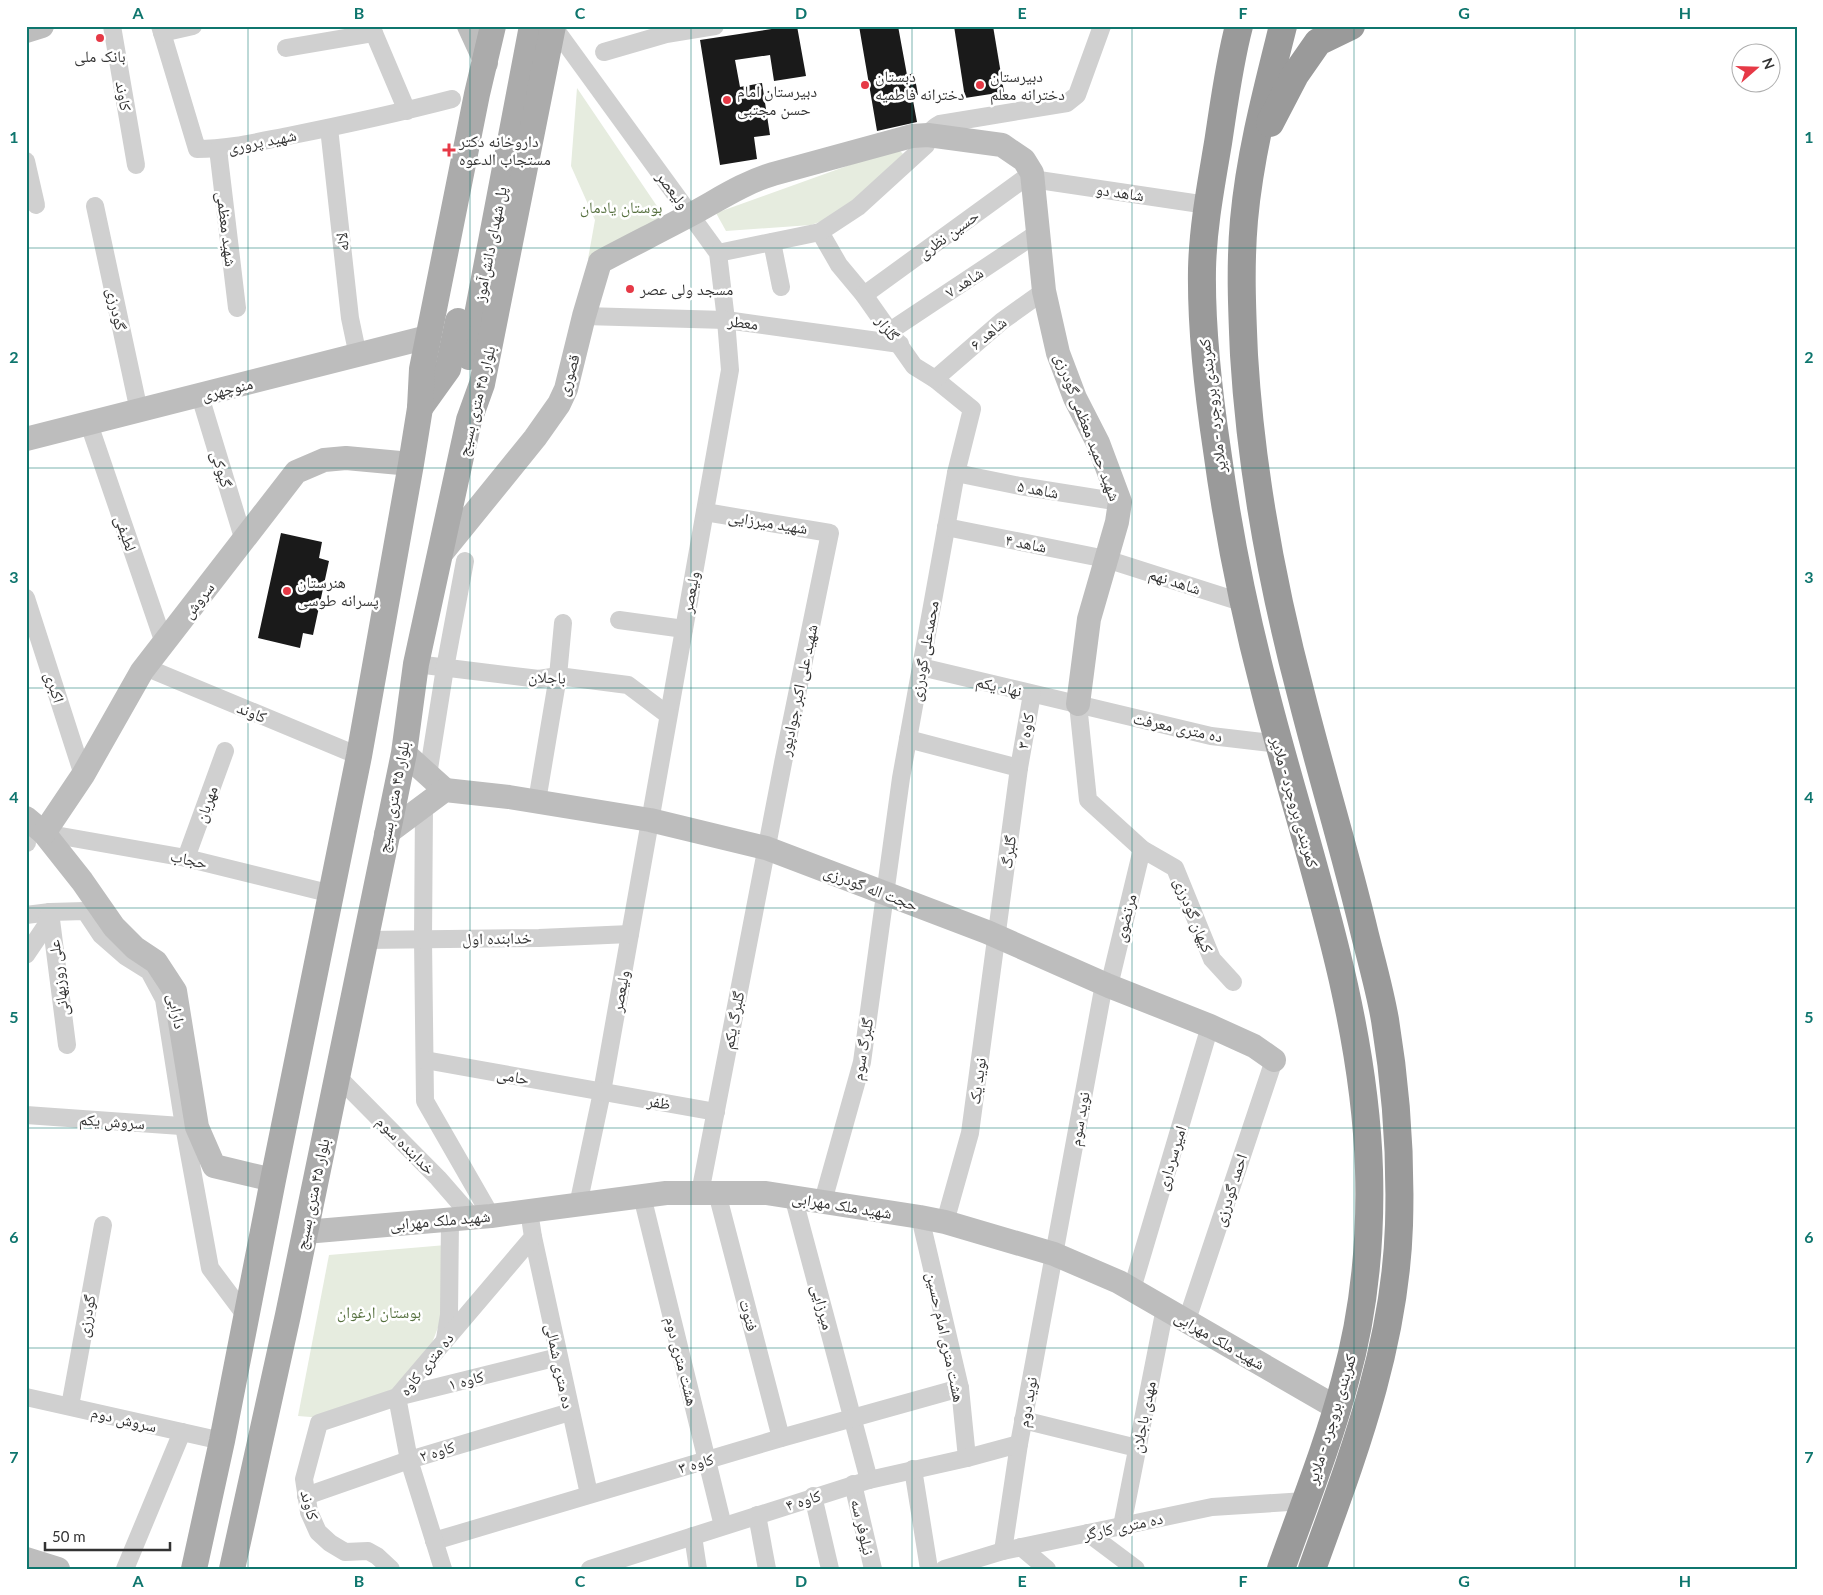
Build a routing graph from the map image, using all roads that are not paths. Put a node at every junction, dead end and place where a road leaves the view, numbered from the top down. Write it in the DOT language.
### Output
graph roads {
  1 [pos="42,26"];
  2 [pos="112,26"];
  3 [pos="193,26"];
  4 [pos="469,26"];
  5 [pos="494,26"];
  6 [pos="516,26"];
  7 [pos="532,26"];
  8 [pos="554,26"];
  9 [pos="715,26"];
  10 [pos="1102,26"];
  11 [pos="1239,26"];
  12 [pos="1282,26"];
  13 [pos="1351,26"];
  14 [pos="684,28"];
  15 [pos="161,30"];
  16 [pos="372,30"];
  17 [pos="26,32"];
  18 [pos="286,48"];
  19 [pos="604,52"];
  20 [pos="486,63"];
  21 [pos="452,99"];
  22 [pos="407,111"];
  23 [pos="329,128"];
  24 [pos="928,135"];
  25 [pos="218,149"];
  26 [pos="1253,156"];
  27 [pos="26,161"];
  28 [pos="136,165"];
  29 [pos="1032,176"];
  30 [pos="36,205"];
  31 [pos="1207,205"];
  32 [pos="95,206"];
  33 [pos="691,214"];
  34 [pos="820,232"];
  35 [pos="1039,232"];
  36 [pos="772,242"];
  37 [pos="718,253"];
  38 [pos="781,287"];
  39 [pos="1044,291"];
  40 [pos="864,295"];
  41 [pos="237,308"];
  42 [pos="584,316"];
  43 [pos="726,320"];
  44 [pos="428,337"];
  45 [pos="895,337"];
  46 [pos="358,356"];
  47 [pos="457,372"];
  48 [pos="935,379"];
  49 [pos="200,396"];
  50 [pos="420,408"];
  51 [pos="972,409"];
  52 [pos="139,411"];
  53 [pos="469,420"];
  54 [pos="89,424"];
  55 [pos="26,440"];
  56 [pos="411,464"];
  57 [pos="956,473"];
  58 [pos="1120,502"];
  59 [pos="705,512"];
  60 [pos="946,527"];
  61 [pos="830,533"];
  62 [pos="244,541"];
  63 [pos="453,557"];
  64 [pos="1106,559"];
  65 [pos="26,598"];
  66 [pos="1244,603"];
  67 [pos="620,620"];
  68 [pos="563,624"];
  69 [pos="684,629"];
  70 [pos="164,643"];
  71 [pos="416,664"];
  72 [pos="921,667"];
  73 [pos="145,668"];
  74 [pos="445,668"];
  75 [pos="558,676"];
  76 [pos="1032,694"];
  77 [pos="1078,704"];
  78 [pos="668,715"];
  79 [pos="908,739"];
  80 [pos="1279,744"];
  81 [pos="225,751"];
  82 [pos="404,753"];
  83 [pos="359,756"];
  84 [pos="1019,768"];
  85 [pos="83,775"];
  86 [pos="437,782"];
  87 [pos="537,801"];
  88 [pos="424,806"];
  89 [pos="650,820"];
  90 [pos="31,834"];
  91 [pos="386,834"];
  92 [pos="766,848"];
  93 [pos="1142,850"];
  94 [pos="186,858"];
  95 [pos="332,894"];
  96 [pos="885,894"];
  97 [pos="50,912"];
  98 [pos="26,915"];
  99 [pos="630,934"];
  100 [pos="996,937"];
  101 [pos="423,939"];
  102 [pos="365,940"];
  103 [pos="26,955"];
  104 [pos="1233,982"];
  105 [pos="1106,985"];
  106 [pos="1210,1026"];
  107 [pos="67,1045"];
  108 [pos="424,1060"];
  109 [pos="1274,1060"];
  110 [pos="337,1076"];
  111 [pos="602,1092"];
  112 [pos="716,1112"];
  113 [pos="26,1115"];
  114 [pos="190,1127"];
  115 [pos="273,1180"];
  116 [pos="709,1193"];
  117 [pos="642,1196"];
  118 [pos="793,1196"];
  119 [pos="823,1201"];
  120 [pos="578,1205"];
  121 [pos="529,1211"];
  122 [pos="920,1217"];
  123 [pos="471,1218"];
  124 [pos="945,1222"];
  125 [pos="103,1225"];
  126 [pos="305,1232"];
  127 [pos="532,1237"];
  128 [pos="1054,1254"];
  129 [pos="1132,1289"];
  130 [pos="1165,1308"];
  131 [pos="246,1316"];
  132 [pos="1187,1320"];
  133 [pos="444,1340"];
  134 [pos="558,1357"];
  135 [pos="960,1388"];
  136 [pos="26,1397"];
  137 [pos="397,1397"];
  138 [pos="70,1406"];
  139 [pos="1337,1408"];
  140 [pos="570,1412"];
  141 [pos="853,1418"];
  142 [pos="1023,1420"];
  143 [pos="318,1423"];
  144 [pos="182,1432"];
  145 [pos="781,1438"];
  146 [pos="222,1441"];
  147 [pos="1019,1444"];
  148 [pos="1137,1448"];
  149 [pos="967,1458"];
  150 [pos="409,1460"];
  151 [pos="707,1460"];
  152 [pos="913,1469"];
  153 [pos="861,1482"];
  154 [pos="589,1494"];
  155 [pos="306,1496"];
  156 [pos="813,1496"];
  157 [pos="1305,1501"];
  158 [pos="757,1515"];
  159 [pos="723,1526"];
  160 [pos="1122,1526"];
  161 [pos="1088,1533"];
  162 [pos="693,1536"];
  163 [pos="434,1541"];
  164 [pos="1021,1547"];
  165 [pos="1003,1551"];
  166 [pos="26,1559"];
  167 [pos="58,1569"];
  168 [pos="125,1569"];
  169 [pos="194,1569"];
  170 [pos="232,1569"];
  171 [pos="391,1569"];
  172 [pos="443,1569"];
  173 [pos="590,1569"];
  174 [pos="698,1569"];
  175 [pos="768,1569"];
  176 [pos="830,1569"];
  177 [pos="873,1569"];
  178 [pos="929,1569"];
  179 [pos="944,1569"];
  180 [pos="987,1569"];
  181 [pos="1047,1569"];
  182 [pos="1136,1569"];
  183 [pos="1281,1569"];
  184 [pos="1312,1569"];
  1 -- 17 [label="street"];
  2 -- 28 [label="street, کاوند"];
  3 -- 15 [label="street"];
  4 -- 20 [label="street"];
  5 -- 20 [label="main road"];
  6 -- 47 [label="main road, پل شهدای دانش‌آموز"];
  7 -- 47 [label="main road, پل شهدای دانش‌آموز"];
  8 -- 33 [label="street, ولیعصر"];
  8 -- 53 [label="main road, بلوار ۴۵ متری بسیج"];
  9 -- 14 [label="street"];
  10 -- 24 [label="street"];
  11 -- 31 [label="highway, کمربندی بروجرد - ملایر"];
  12 -- 26 [label="highway, کمربندی بروجرد - ملایر"];
  13 -- 26 [label="highway"];
  14 -- 19 [label="street"];
  15 -- 25 [label="street, شهید پروری"];
  16 -- 18 [label="street"];
  16 -- 22 [label="street"];
  20 -- 44 [label="main road"];
  21 -- 22 [label="street, شهید پروری"];
  22 -- 23 [label="street, شهید پروری"];
  23 -- 25 [label="street, شهید پروری"];
  23 -- 46 [label="street, لاله"];
  24 -- 29 [label="street"];
  24 -- 33 [label="street"];
  24 -- 34 [label="street"];
  25 -- 41 [label="street, شهید معظمی"];
  26 -- 184 [label="highway, کمربندی بروجرد - ملایر"];
  27 -- 30 [label="street"];
  29 -- 31 [label="street, شاهد دو"];
  29 -- 35 [label="street, شهید حمید معظمی گودرزی"];
  29 -- 40 [label="street, حسین نظری"];
  31 -- 66 [label="highway, کمربندی بروجرد - ملایر"];
  32 -- 52 [label="street, گودرزی"];
  33 -- 37 [label="street, ولیعصر"];
  33 -- 42 [label="street, قصوری"];
  34 -- 36 [label="street"];
  34 -- 40 [label="street, گلزار"];
  35 -- 39 [label="street, شهید حمید معظمی گودرزی"];
  35 -- 45 [label="street, شاهد ۷"];
  36 -- 37 [label="street"];
  36 -- 38 [label="street"];
  37 -- 43 [label="street, ولیعصر"];
  39 -- 48 [label="street, شاهد ۶"];
  39 -- 58 [label="street, شهید حمید معظمی گودرزی"];
  40 -- 45 [label="street, گلزار"];
  42 -- 43 [label="street, معطر"];
  42 -- 63 [label="street, قصوری"];
  43 -- 45 [label="street, معطر"];
  43 -- 59 [label="street, ولیعصر"];
  44 -- 46 [label="street, منوچهری"];
  44 -- 50 [label="main road"];
  45 -- 48 [label="street, گلزار"];
  46 -- 49 [label="street, منوچهری"];
  47 -- 50 [label="main road"];
  47 -- 53 [label="main road"];
  48 -- 51 [label="street, گلزار"];
  49 -- 52 [label="street, منوچهری"];
  49 -- 62 [label="street, گیوکی"];
  50 -- 56 [label="main road"];
  51 -- 57 [label="street, محمدعلی گودرزی"];
  52 -- 54 [label="street, منوچهری"];
  53 -- 63 [label="main road, بلوار ۴۵ متری بسیج"];
  54 -- 55 [label="street, منوچهری"];
  54 -- 70 [label="street, لطیفی"];
  56 -- 62 [label="street, سروش"];
  56 -- 83 [label="main road"];
  57 -- 58 [label="street, شاهد ۵"];
  57 -- 60 [label="street, محمدعلی گودرزی"];
  58 -- 64 [label="street, شهید حمید معظمی گودرزی"];
  59 -- 61 [label="street, شهید میرزایی"];
  59 -- 69 [label="street, ولیعصر"];
  60 -- 64 [label="street, شاهد ۴"];
  60 -- 72 [label="street, محمدعلی گودرزی"];
  61 -- 92 [label="street, شهید علی اکبر جوادپور"];
  62 -- 70 [label="street, سروش"];
  63 -- 71 [label="main road, بلوار ۴۵ متری بسیج"];
  63 -- 74 [label="street"];
  64 -- 66 [label="street, شاهد نهم"];
  64 -- 77 [label="street, شهید حمید معظمی گودرزی"];
  65 -- 85 [label="street, اکبری"];
  66 -- 80 [label="highway, کمربندی بروجرد - ملایر"];
  67 -- 69 [label="street"];
  68 -- 75 [label="street"];
  69 -- 78 [label="street, ولیعصر"];
  70 -- 73 [label="street, سروش"];
  71 -- 74 [label="street, باجلان"];
  71 -- 82 [label="main road, بلوار ۴۵ متری بسیج"];
  72 -- 76 [label="street, نهاد یکم"];
  72 -- 79 [label="street, محمدعلی گودرزی"];
  73 -- 83 [label="street, کاوند"];
  73 -- 85 [label="street, سروش"];
  74 -- 75 [label="street, باجلان"];
  74 -- 86 [label="street"];
  75 -- 78 [label="street, باجلان"];
  75 -- 87 [label="street"];
  76 -- 77 [label="street, نهاد یکم"];
  76 -- 84 [label="street, کاوه ۳"];
  77 -- 80 [label="street, ده متری معرفت"];
  77 -- 93 [label="street, کیهان گودرزی"];
  78 -- 89 [label="street, ولیعصر"];
  79 -- 84 [label="street"];
  79 -- 96 [label="street, محمدعلی گودرزی"];
  80 -- 139 [label="highway, کمربندی بروجرد - ملایر"];
  81 -- 94 [label="street, مهربان"];
  82 -- 86 [label="street"];
  82 -- 91 [label="main road, بلوار ۴۵ متری بسیج"];
  83 -- 95 [label="main road"];
  84 -- 100 [label="street, گلبرگ"];
  85 -- 90 [label="street, سروش"];
  86 -- 87 [label="street, حجت اله گودرزی"];
  86 -- 88 [label="street"];
  87 -- 89 [label="street, حجت اله گودرزی"];
  88 -- 91 [label="street"];
  88 -- 101 [label="street"];
  89 -- 92 [label="street, حجت اله گودرزی"];
  89 -- 99 [label="street, ولیعصر"];
  90 -- 94 [label="street, حجاب"];
  90 -- 114 [label="street, دارابی"];
  91 -- 102 [label="main road, بلوار ۴۵ متری بسیج"];
  92 -- 96 [label="street, حجت اله گودرزی"];
  92 -- 112 [label="street, گلبرگ یکم"];
  93 -- 104 [label="street, کیهان گودرزی"];
  93 -- 105 [label="street, مرتضوی"];
  94 -- 95 [label="street, حجاب"];
  95 -- 115 [label="main road"];
  96 -- 100 [label="street, حجت اله گودرزی"];
  96 -- 119 [label="street, گلبرگ سوم"];
  97 -- 98 [label="street"];
  97 -- 103 [label="street"];
  97 -- 107 [label="street, علی روزبهانی"];
  97 -- 114 [label="street"];
  99 -- 101 [label="street, خدابنده اول"];
  99 -- 111 [label="street, ولیعصر"];
  100 -- 105 [label="street, حجت اله گودرزی"];
  100 -- 124 [label="street, نوید یک"];
  101 -- 102 [label="street, خدابنده اول"];
  101 -- 108 [label="street"];
  102 -- 110 [label="main road, بلوار ۴۵ متری بسیج"];
  105 -- 106 [label="street, حجت اله گودرزی"];
  105 -- 128 [label="street, نوید سوم"];
  106 -- 109 [label="street, حجت اله گودرزی"];
  106 -- 129 [label="street, امیرسرداری"];
  108 -- 111 [label="street, حامی"];
  108 -- 123 [label="street"];
  109 -- 132 [label="street, احمد گودرزی"];
  110 -- 123 [label="street, خدابنده سوم"];
  110 -- 126 [label="main road, بلوار ۴۵ متری بسیج"];
  111 -- 112 [label="street, ظفر"];
  111 -- 120 [label="street, ولیعصر"];
  112 -- 116 [label="street, گلبرگ یکم"];
  113 -- 114 [label="street, سروش یکم"];
  114 -- 115 [label="street, دارابی"];
  114 -- 131 [label="street"];
  115 -- 131 [label="main road"];
  116 -- 117 [label="street, شهید ملک مهرابی"];
  116 -- 118 [label="street, شهید ملک مهرابی"];
  116 -- 145 [label="street, فتوت"];
  117 -- 120 [label="street, شهید ملک مهرابی"];
  117 -- 151 [label="street, هشت متری دوم"];
  118 -- 119 [label="street, شهید ملک مهرابی"];
  118 -- 141 [label="street, میرزایی"];
  119 -- 122 [label="street, شهید ملک مهرابی"];
  120 -- 121 [label="street, شهید ملک مهرابی"];
  121 -- 123 [label="street, شهید ملک مهرابی"];
  121 -- 127 [label="street"];
  122 -- 124 [label="street, شهید ملک مهرابی"];
  122 -- 135 [label="street, هشت متری امام حسین"];
  123 -- 126 [label="street, شهید ملک مهرابی"];
  123 -- 133 [label="street"];
  124 -- 128 [label="street, شهید ملک مهرابی"];
  125 -- 138 [label="street, گودرزی"];
  126 -- 170 [label="main road, بلوار ۴۵ متری بسیج"];
  127 -- 133 [label="street, ده متری کاوه"];
  127 -- 134 [label="street, ده متری شمالی"];
  128 -- 129 [label="street, شهید ملک مهرابی"];
  128 -- 142 [label="street, نوید دوم"];
  129 -- 130 [label="street, شهید ملک مهرابی"];
  130 -- 132 [label="street, شهید ملک مهرابی"];
  130 -- 148 [label="street, مهدی باجلان"];
  131 -- 146 [label="main road"];
  132 -- 139 [label="street, شهید ملک مهرابی"];
  133 -- 137 [label="street, ده متری کاوه"];
  134 -- 137 [label="street, کاوه ۱"];
  134 -- 140 [label="street, ده متری شمالی"];
  135 -- 141 [label="street, کاوه ۳"];
  135 -- 149 [label="street, هشت متری امام حسین"];
  136 -- 138 [label="street, سروش دوم"];
  137 -- 143 [label="street, کاوه ۱"];
  137 -- 150 [label="street, ده متری کاوه"];
  138 -- 144 [label="street, سروش دوم"];
  139 -- 157 [label="highway, کمربندی بروجرد - ملایر"];
  140 -- 150 [label="street, کاوه ۲"];
  140 -- 154 [label="street, ده متری شمالی"];
  141 -- 145 [label="street, کاوه ۳"];
  141 -- 153 [label="street, میرزایی"];
  142 -- 147 [label="street, نوید دوم"];
  142 -- 148 [label="street"];
  143 -- 155 [label="street, کاوند"];
  144 -- 146 [label="street, سروش دوم"];
  144 -- 168 [label="street"];
  145 -- 151 [label="street, کاوه ۳"];
  146 -- 169 [label="main road"];
  147 -- 149 [label="street, کاوه ۴"];
  147 -- 165 [label="street, نوید دوم"];
  148 -- 160 [label="street, مهدی باجلان"];
  149 -- 152 [label="street, کاوه ۴"];
  150 -- 155 [label="street, کاوه ۲"];
  150 -- 163 [label="street, ده متری کاوه"];
  151 -- 154 [label="street, کاوه ۳"];
  151 -- 159 [label="street, هشت متری دوم"];
  152 -- 153 [label="street, کاوه ۴"];
  152 -- 178 [label="street"];
  153 -- 156 [label="street, کاوه ۴"];
  153 -- 177 [label="street, نیلوفر سه"];
  154 -- 163 [label="street, کاوه ۳"];
  155 -- 171 [label="street, کاوند"];
  156 -- 158 [label="street, کاوه ۴"];
  156 -- 176 [label="street"];
  157 -- 160 [label="street, ده متری کارگر"];
  157 -- 183 [label="highway, کمربندی بروجرد - ملایر"];
  158 -- 159 [label="street, کاوه ۴"];
  158 -- 175 [label="street"];
  159 -- 162 [label="street, کاوه ۴"];
  160 -- 161 [label="street, ده متری کارگر"];
  161 -- 164 [label="street, ده متری کارگر"];
  161 -- 182 [label="street"];
  162 -- 173 [label="street, کاوه ۴"];
  162 -- 174 [label="street"];
  163 -- 172 [label="street, ده متری کاوه"];
  164 -- 165 [label="street, ده متری کارگر"];
  164 -- 181 [label="street"];
  165 -- 179 [label="street, ده متری کارگر"];
  165 -- 180 [label="street"];
  166 -- 167 [label="street"];
}
